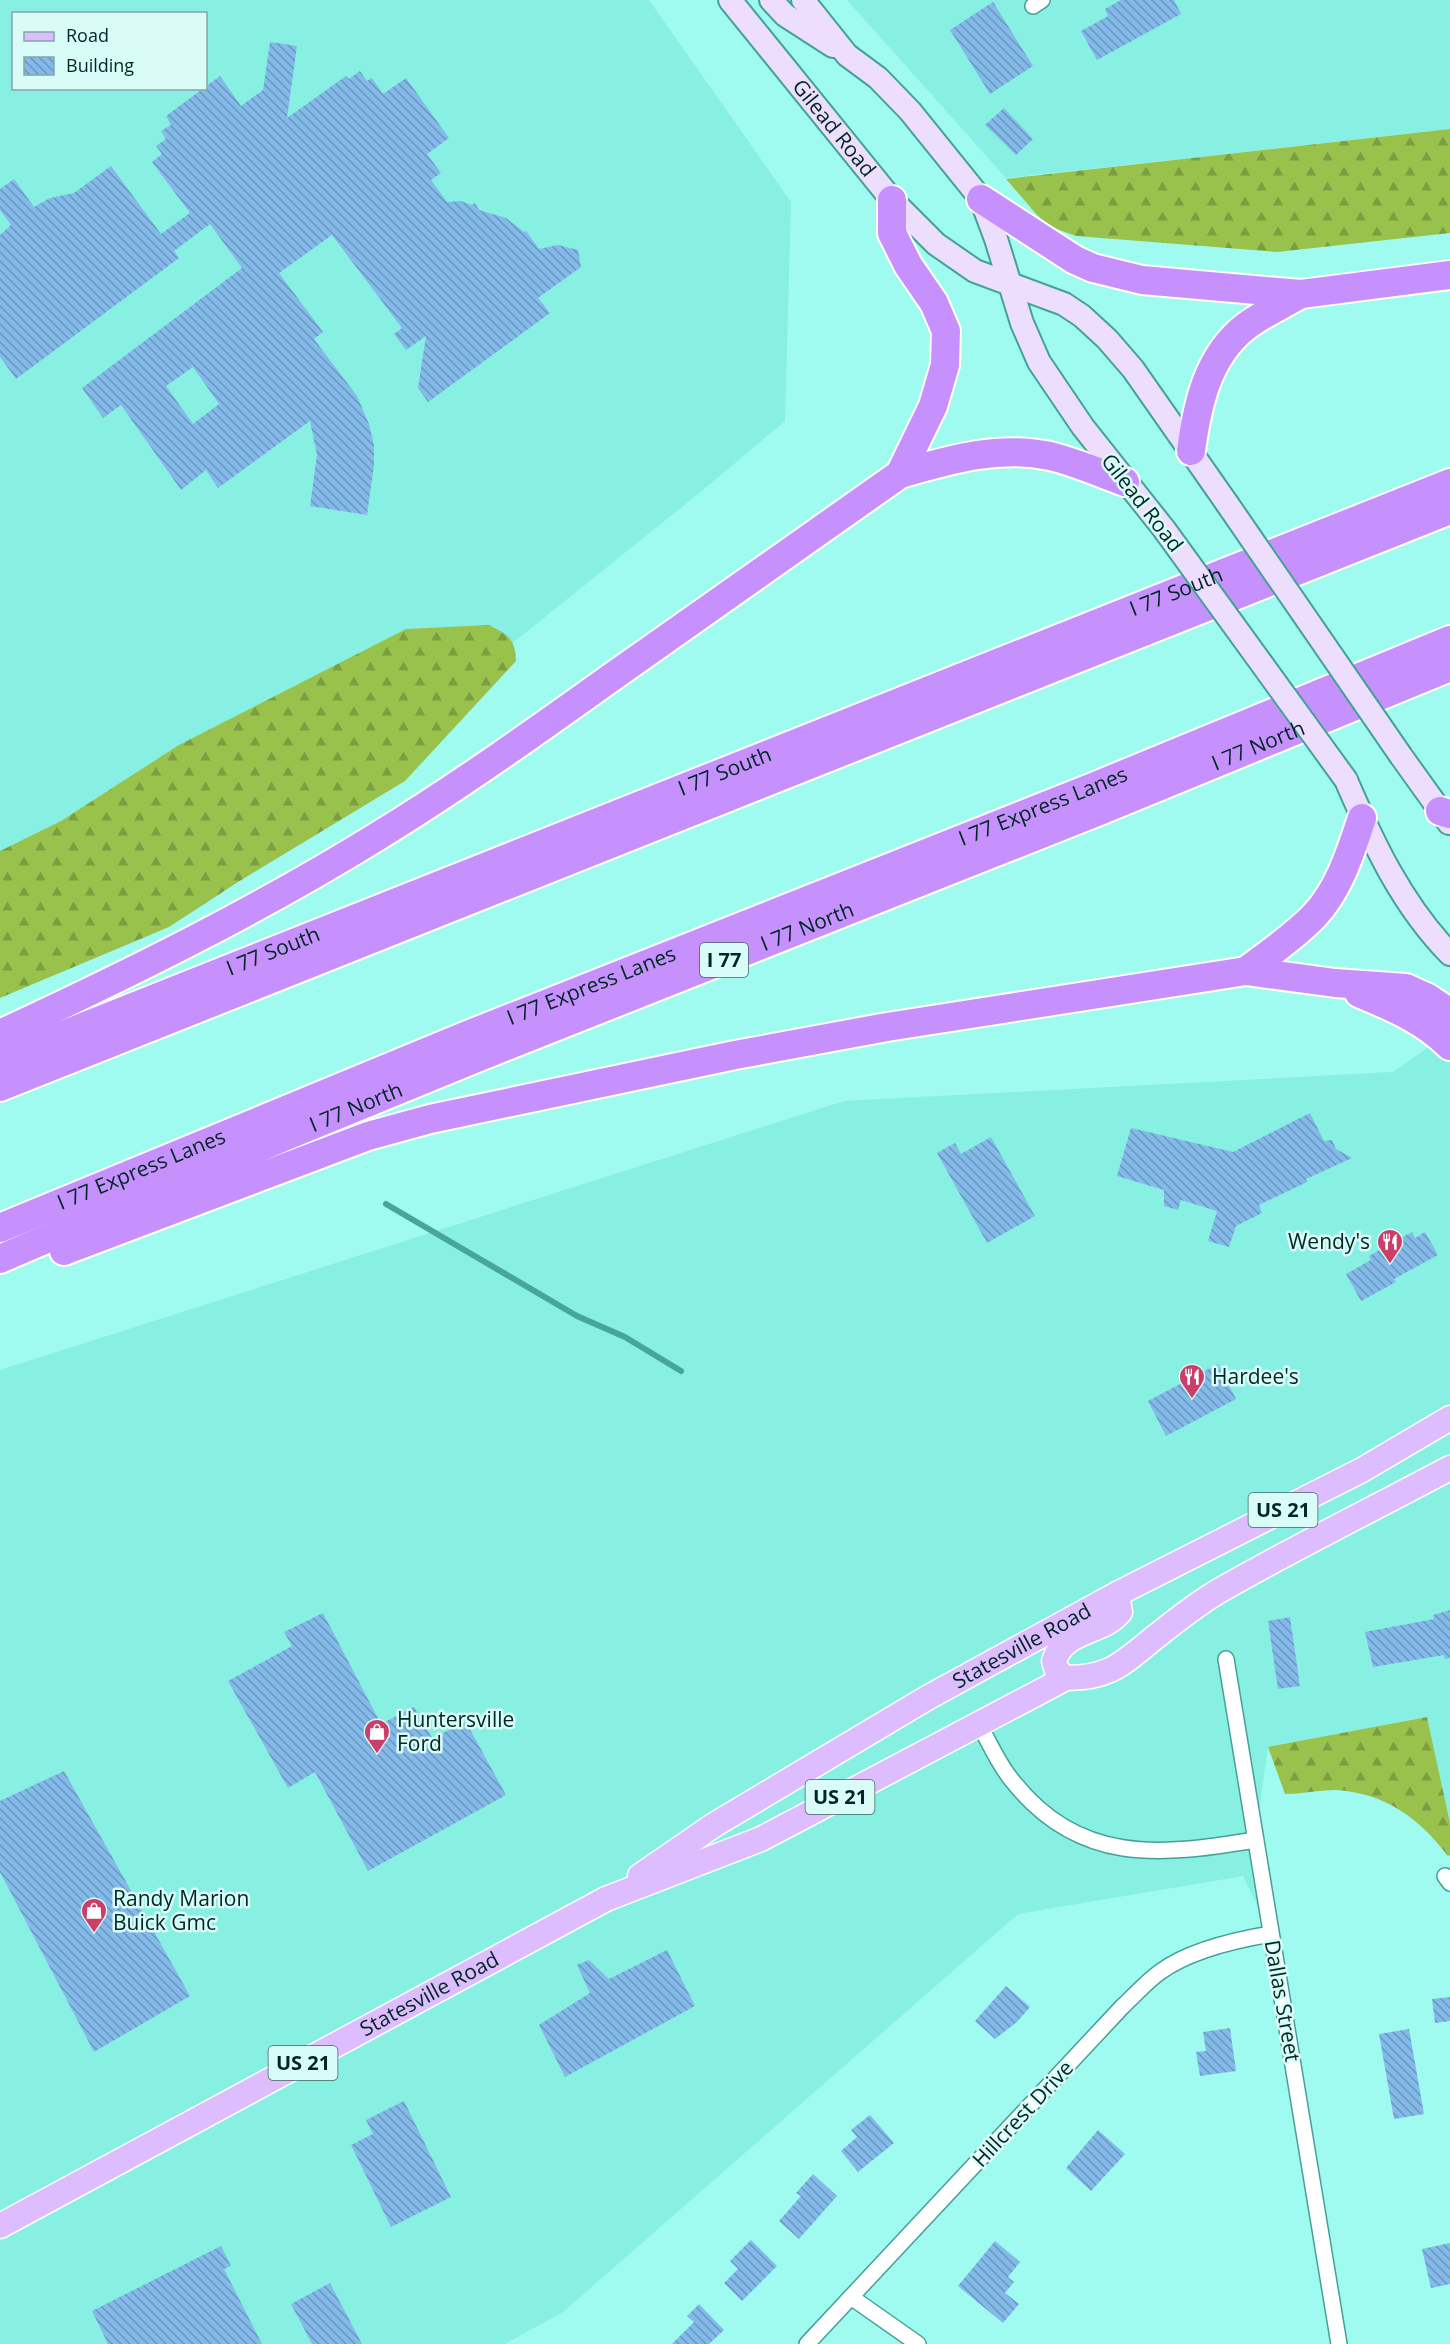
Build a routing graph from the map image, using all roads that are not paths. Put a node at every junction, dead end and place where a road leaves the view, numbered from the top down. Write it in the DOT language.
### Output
graph roads {
  1 [pos="729,0"];
  2 [pos="771,0"];
  3 [pos="803,0"];
  4 [pos="847,55"];
  5 [pos="981,199"];
  6 [pos="892,200"];
  7 [pos="1450,275"];
  8 [pos="1008,282"];
  9 [pos="1301,294"];
  10 [pos="1191,451"];
  11 [pos="900,474"];
  12 [pos="1125,482"];
  13 [pos="1450,483"];
  14 [pos="1450,510"];
  15 [pos="1450,640"];
  16 [pos="1450,667"];
  17 [pos="1447,816"];
  18 [pos="1362,818"];
  19 [pos="1450,954"];
  20 [pos="1246,971"];
  21 [pos="1335,983"];
  22 [pos="1450,1013"];
  23 [pos="0,1034"];
  24 [pos="1450,1046"];
  25 [pos="0,1060"];
  26 [pos="0,1087"];
  27 [pos="0,1228"];
  28 [pos="0,1259"];
  29 [pos="0,1275"];
  30 [pos="1450,1418"];
  31 [pos="1450,1468"];
  32 [pos="1117,1594"];
  33 [pos="1226,1659"];
  34 [pos="1066,1678"];
  35 [pos="979,1724"];
  36 [pos="1255,1840"];
  37 [pos="606,1899"];
  38 [pos="1271,1934"];
  39 [pos="0,2226"];
  40 [pos="851,2297"];
  41 [pos="807,2344"];
  42 [pos="918,2344"];
  43 [pos="1339,2344"];
  1 -- 6 [label="main road, Gilead Road"];
  2 -- 4 [label="main road"];
  3 -- 4 [label="main road, Gilead Road"];
  4 -- 5 [label="main road, Gilead Road"];
  5 -- 8 [label="main road, Gilead Road"];
  5 -- 9 [label="highway"];
  6 -- 8 [label="main road, Gilead Road"];
  6 -- 11 [label="highway"];
  7 -- 9 [label="highway"];
  8 -- 10 [label="main road, Gilead Road"];
  8 -- 12 [label="main road, Gilead Road"];
  9 -- 10 [label="highway"];
  10 -- 17 [label="main road, Gilead Road, bridge"];
  11 -- 12 [label="highway"];
  11 -- 23 [label="highway"];
  12 -- 18 [label="main road, Gilead Road, bridge"];
  13 -- 25 [label="highway, I 77 South"];
  14 -- 26 [label="highway"];
  15 -- 27 [label="highway, I 77 Express Lanes / I 77"];
  16 -- 28 [label="highway, I 77 North / I 77"];
  18 -- 19 [label="main road, Gilead Road"];
  18 -- 20 [label="highway"];
  20 -- 21 [label="highway"];
  20 -- 29 [label="highway"];
  21 -- 22 [label="highway"];
  21 -- 24 [label="highway"];
  30 -- 32 [label="main road, Statesville Road / US 21"];
  31 -- 34 [label="main road, Statesville Road / US 21"];
  32 -- 34 [label="main road"];
  32 -- 37 [label="main road, Statesville Road / US 21"];
  33 -- 36 [label="street, Dallas Street"];
  34 -- 35 [label="main road, Statesville Road / US 21"];
  35 -- 36 [label="street"];
  35 -- 37 [label="main road, Statesville Road / US 21"];
  36 -- 38 [label="street, Dallas Street"];
  37 -- 39 [label="main road, Statesville Road / US 21"];
  38 -- 40 [label="street, Hillcrest Drive"];
  38 -- 43 [label="street, Dallas Street"];
  40 -- 41 [label="street, Hillcrest Drive"];
  40 -- 42 [label="street"];
}
